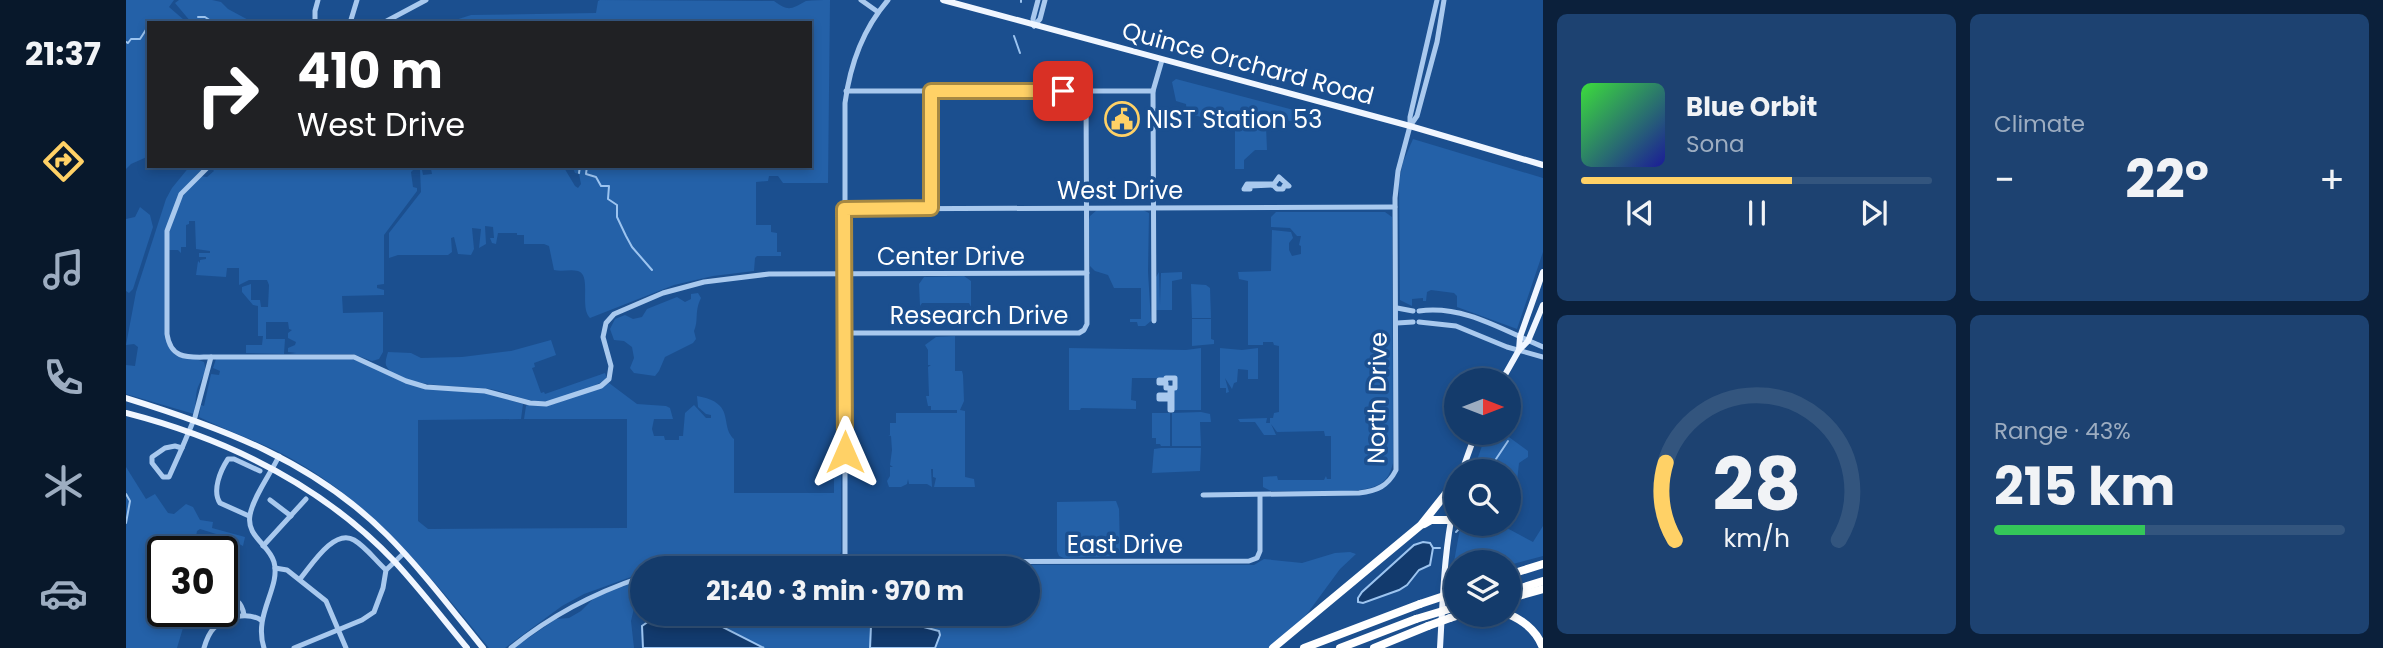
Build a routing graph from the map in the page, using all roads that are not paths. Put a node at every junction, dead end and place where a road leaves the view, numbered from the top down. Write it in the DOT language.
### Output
graph roads {
  1 [pos="318,0"];
  2 [pos="357,0"];
  3 [pos="426,0"];
  4 [pos="861,0"];
  5 [pos="888,0"];
  6 [pos="943,0"];
  7 [pos="1038,0"];
  8 [pos="1045,0"];
  9 [pos="1437,0"];
  10 [pos="1444,0"];
  11 [pos="878,12"];
  12 [pos="316,21"];
  13 [pos="351,21"];
  14 [pos="387,21"];
  15 [pos="1034,26"];
  16 [pos="1162,60"];
  17 [pos="846,91"];
  18 [pos="931,91"];
  19 [pos="1086,91"];
  20 [pos="1153,91"];
  21 [pos="1410,126"];
  22 [pos="1543,164"];
  23 [pos="207,168"];
  24 [pos="1279,177"];
  25 [pos="1395,207"];
  26 [pos="931,208"];
  27 [pos="1086,208"];
  28 [pos="1153,208"];
  29 [pos="844,209"];
  30 [pos="1543,272"];
  31 [pos="1087,273"];
  32 [pos="844,274"];
  33 [pos="1543,305"];
  34 [pos="1397,308"];
  35 [pos="1154,321"];
  36 [pos="1397,323"];
  37 [pos="844,333"];
  38 [pos="1520,337"];
  39 [pos="1528,341"];
  40 [pos="1543,347"];
  41 [pos="1519,350"];
  42 [pos="211,357"];
  43 [pos="1543,357"];
  44 [pos="1509,368"];
  45 [pos="1175,378"];
  46 [pos="126,398"];
  47 [pos="126,412"];
  48 [pos="194,420"];
  49 [pos="188,432"];
  50 [pos="182,448"];
  51 [pos="279,456"];
  52 [pos="273,468"];
  53 [pos="260,471"];
  54 [pos="1203,495"];
  55 [pos="1260,495"];
  56 [pos="1444,497"];
  57 [pos="306,499"];
  58 [pos="270,500"];
  59 [pos="249,516"];
  60 [pos="290,516"];
  61 [pos="1444,520"];
  62 [pos="1422,526"];
  63 [pos="1448,536"];
  64 [pos="263,545"];
  65 [pos="404,553"];
  66 [pos="845,556"];
  67 [pos="395,562"];
  68 [pos="1040,562"];
  69 [pos="1543,564"];
  70 [pos="275,568"];
  71 [pos="386,570"];
  72 [pos="1521,571"];
  73 [pos="300,579"];
  74 [pos="630,581"];
  75 [pos="1543,581"];
  76 [pos="1521,588"];
  77 [pos="1543,589"];
  78 [pos="1521,595"];
  79 [pos="1444,596"];
  80 [pos="238,601"];
  81 [pos="244,615"];
  82 [pos="1444,616"];
  83 [pos="238,617"];
  84 [pos="261,620"];
  85 [pos="1444,620"];
  86 [pos="1521,621"];
  87 [pos="215,627"];
  88 [pos="338,629"];
  89 [pos="204,648"];
  90 [pos="264,648"];
  91 [pos="294,648"];
  92 [pos="346,648"];
  93 [pos="467,648"];
  94 [pos="484,648"];
  95 [pos="511,648"];
  96 [pos="1273,648"];
  97 [pos="1304,648"];
  98 [pos="1340,648"];
  99 [pos="1374,648"];
  100 [pos="1440,648"];
  101 [pos="1543,648"];
  1 -- 12 [label="street"];
  2 -- 13 [label="street"];
  3 -- 14 [label="street"];
  4 -- 11 [label="street"];
  5 -- 11 [label="street"];
  6 -- 15 [label="main road, Quince Orchard Road"];
  7 -- 15 [label="street"];
  8 -- 15 [label="street"];
  9 -- 21 [label="street"];
  10 -- 21 [label="street"];
  11 -- 17 [label="street"];
  15 -- 16 [label="main road, Quince Orchard Road"];
  16 -- 20 [label="street"];
  16 -- 21 [label="main road, Quince Orchard Road"];
  17 -- 18 [label="street"];
  17 -- 29 [label="street"];
  18 -- 19 [label="street"];
  18 -- 26 [label="street"];
  19 -- 20 [label="street"];
  19 -- 27 [label="street, Research Drive"];
  20 -- 28 [label="street"];
  21 -- 22 [label="main road, Quince Orchard Road"];
  21 -- 25 [label="street, North Drive"];
  23 -- 42 [label="street"];
  24 -- 24 [label="street"];
  25 -- 28 [label="street, West Drive"];
  25 -- 34 [label="street, North Drive"];
  26 -- 27 [label="street, West Drive"];
  26 -- 29 [label="street, West Drive"];
  27 -- 28 [label="street, West Drive"];
  27 -- 31 [label="street, Research Drive"];
  28 -- 35 [label="street"];
  29 -- 32 [label="street"];
  30 -- 38 [label="main road"];
  31 -- 32 [label="street, Center Drive"];
  31 -- 37 [label="street, Research Drive"];
  32 -- 37 [label="street"];
  32 -- 42 [label="street, Center Drive"];
  33 -- 39 [label="main road"];
  34 -- 36 [label="street, North Drive"];
  34 -- 38 [label="street"];
  36 -- 41 [label="street"];
  36 -- 55 [label="street, North Drive"];
  37 -- 66 [label="street"];
  38 -- 39 [label="street"];
  38 -- 41 [label="main road"];
  39 -- 40 [label="street"];
  39 -- 41 [label="main road"];
  41 -- 43 [label="street"];
  41 -- 44 [label="main road"];
  42 -- 48 [label="street"];
  45 -- 45 [label="street"];
  46 -- 48 [label="main road"];
  47 -- 49 [label="main road"];
  48 -- 49 [label="street"];
  48 -- 51 [label="main road"];
  49 -- 50 [label="street"];
  49 -- 52 [label="main road"];
  50 -- 50 [label="street"];
  51 -- 52 [label="street"];
  51 -- 65 [label="main road"];
  52 -- 59 [label="street"];
  52 -- 67 [label="main road"];
  53 -- 59 [label="street"];
  54 -- 55 [label="street, North Drive"];
  55 -- 68 [label="street, East Drive"];
  56 -- 62 [label="highway"];
  57 -- 60 [label="street"];
  58 -- 60 [label="street"];
  59 -- 64 [label="street"];
  60 -- 64 [label="street"];
  61 -- 62 [label="highway"];
  62 -- 96 [label="highway"];
  63 -- 100 [label="main road"];
  64 -- 70 [label="street"];
  65 -- 67 [label="street"];
  65 -- 94 [label="main road"];
  67 -- 71 [label="street"];
  67 -- 93 [label="main road"];
  69 -- 72 [label="highway"];
  70 -- 73 [label="street"];
  70 -- 84 [label="street"];
  71 -- 73 [label="street"];
  71 -- 88 [label="street"];
  73 -- 88 [label="street"];
  74 -- 95 [label="street"];
  75 -- 76 [label="highway"];
  77 -- 78 [label="highway"];
  79 -- 97 [label="highway, bridge"];
  80 -- 81 [label="street"];
  81 -- 83 [label="street"];
  81 -- 84 [label="street"];
  82 -- 98 [label="highway, bridge"];
  84 -- 90 [label="street"];
  85 -- 99 [label="highway, bridge"];
  86 -- 101 [label="highway"];
  87 -- 89 [label="street"];
  88 -- 91 [label="street"];
  88 -- 92 [label="street"];
}
